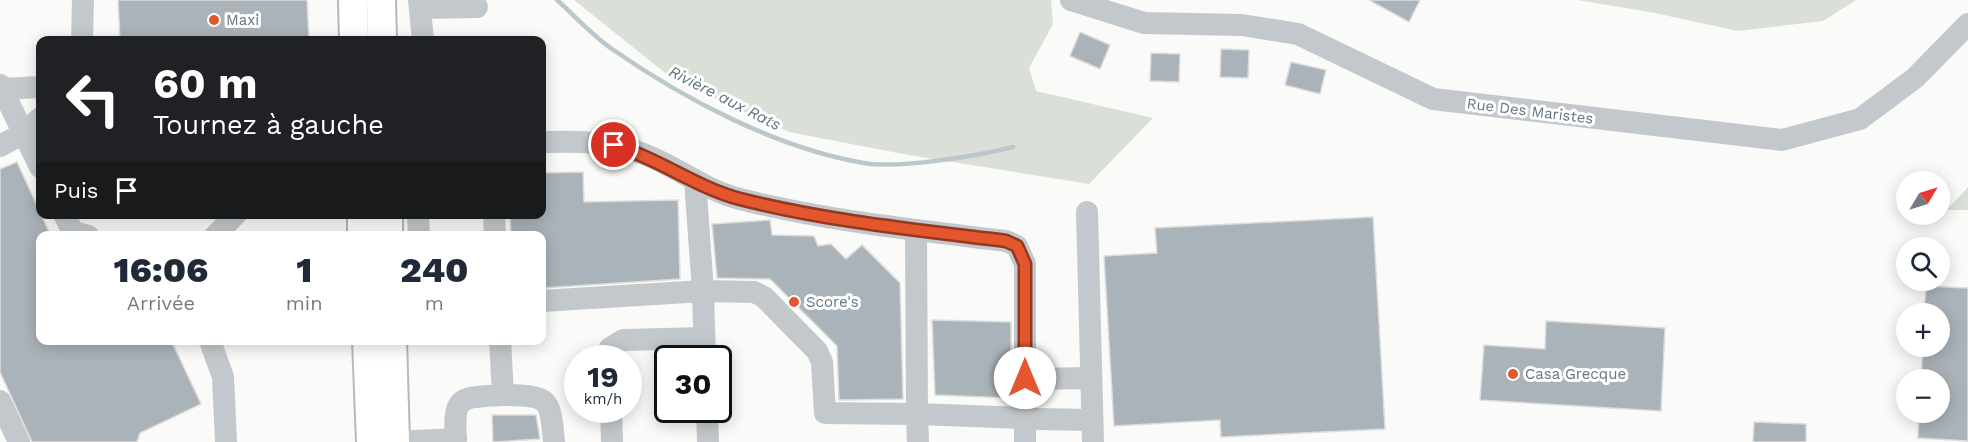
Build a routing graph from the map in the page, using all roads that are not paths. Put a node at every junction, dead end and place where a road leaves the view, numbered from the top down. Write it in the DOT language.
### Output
graph roads {
  1 [pos="83,0"];
  2 [pos="353,0"];
  3 [pos="381,0"];
  4 [pos="1071,0"];
  5 [pos="420,4"];
  6 [pos="477,7"];
  7 [pos="1968,24"];
  8 [pos="82,36"];
  9 [pos="354,36"];
  10 [pos="382,36"];
  11 [pos="423,36"];
  12 [pos="1,87"];
  13 [pos="36,87"];
  14 [pos="36,122"];
  15 [pos="24,133"];
  16 [pos="546,142"];
  17 [pos="0,146"];
  18 [pos="36,158"];
  19 [pos="695,180"];
  20 [pos="1087,212"];
  21 [pos="231,219"];
  22 [pos="916,230"];
  23 [pos="220,231"];
  24 [pos="703,291"];
  25 [pos="546,301"];
  26 [pos="212,345"];
  27 [pos="367,345"];
  28 [pos="392,345"];
  29 [pos="500,345"];
  30 [pos="615,345"];
  31 [pos="674,345"];
  32 [pos="705,345"];
  33 [pos="1091,378"];
  34 [pos="1034,379"];
  35 [pos="503,395"];
  36 [pos="0,401"];
  37 [pos="917,414"];
  38 [pos="1030,418"];
  39 [pos="611,423"];
  40 [pos="707,423"];
  41 [pos="1093,431"];
  42 [pos="456,441"];
  43 [pos="19,442"];
  44 [pos="225,442"];
  45 [pos="371,442"];
  46 [pos="395,442"];
  47 [pos="554,442"];
  48 [pos="612,442"];
  49 [pos="708,442"];
  50 [pos="918,442"];
  51 [pos="1025,442"];
  1 -- 8 [label="street"];
  2 -- 9 [label="main road"];
  3 -- 10 [label="main road"];
  4 -- 7 [label="street, Rue Des Maristes"];
  5 -- 6 [label="street"];
  5 -- 11 [label="street"];
  12 -- 13 [label="street"];
  12 -- 15 [label="street"];
  14 -- 15 [label="street"];
  15 -- 17 [label="street"];
  15 -- 18 [label="street"];
  16 -- 19 [label="street"];
  19 -- 22 [label="street"];
  19 -- 24 [label="street"];
  20 -- 33 [label="street"];
  21 -- 23 [label="street"];
  22 -- 37 [label="street"];
  22 -- 38 [label="street"];
  24 -- 25 [label="street"];
  24 -- 32 [label="street"];
  24 -- 37 [label="street"];
  26 -- 44 [label="street"];
  27 -- 45 [label="main road"];
  28 -- 46 [label="main road"];
  29 -- 35 [label="street"];
  30 -- 31 [label="street"];
  33 -- 34 [label="street"];
  33 -- 41 [label="street"];
  35 -- 42 [label="street"];
  35 -- 47 [label="street"];
  36 -- 43 [label="street"];
  37 -- 38 [label="street"];
  37 -- 50 [label="street"];
  38 -- 41 [label="street"];
  38 -- 51 [label="street"];
  39 -- 48 [label="street"];
  40 -- 49 [label="street"];
  42 -- 46 [label="street"];
}
